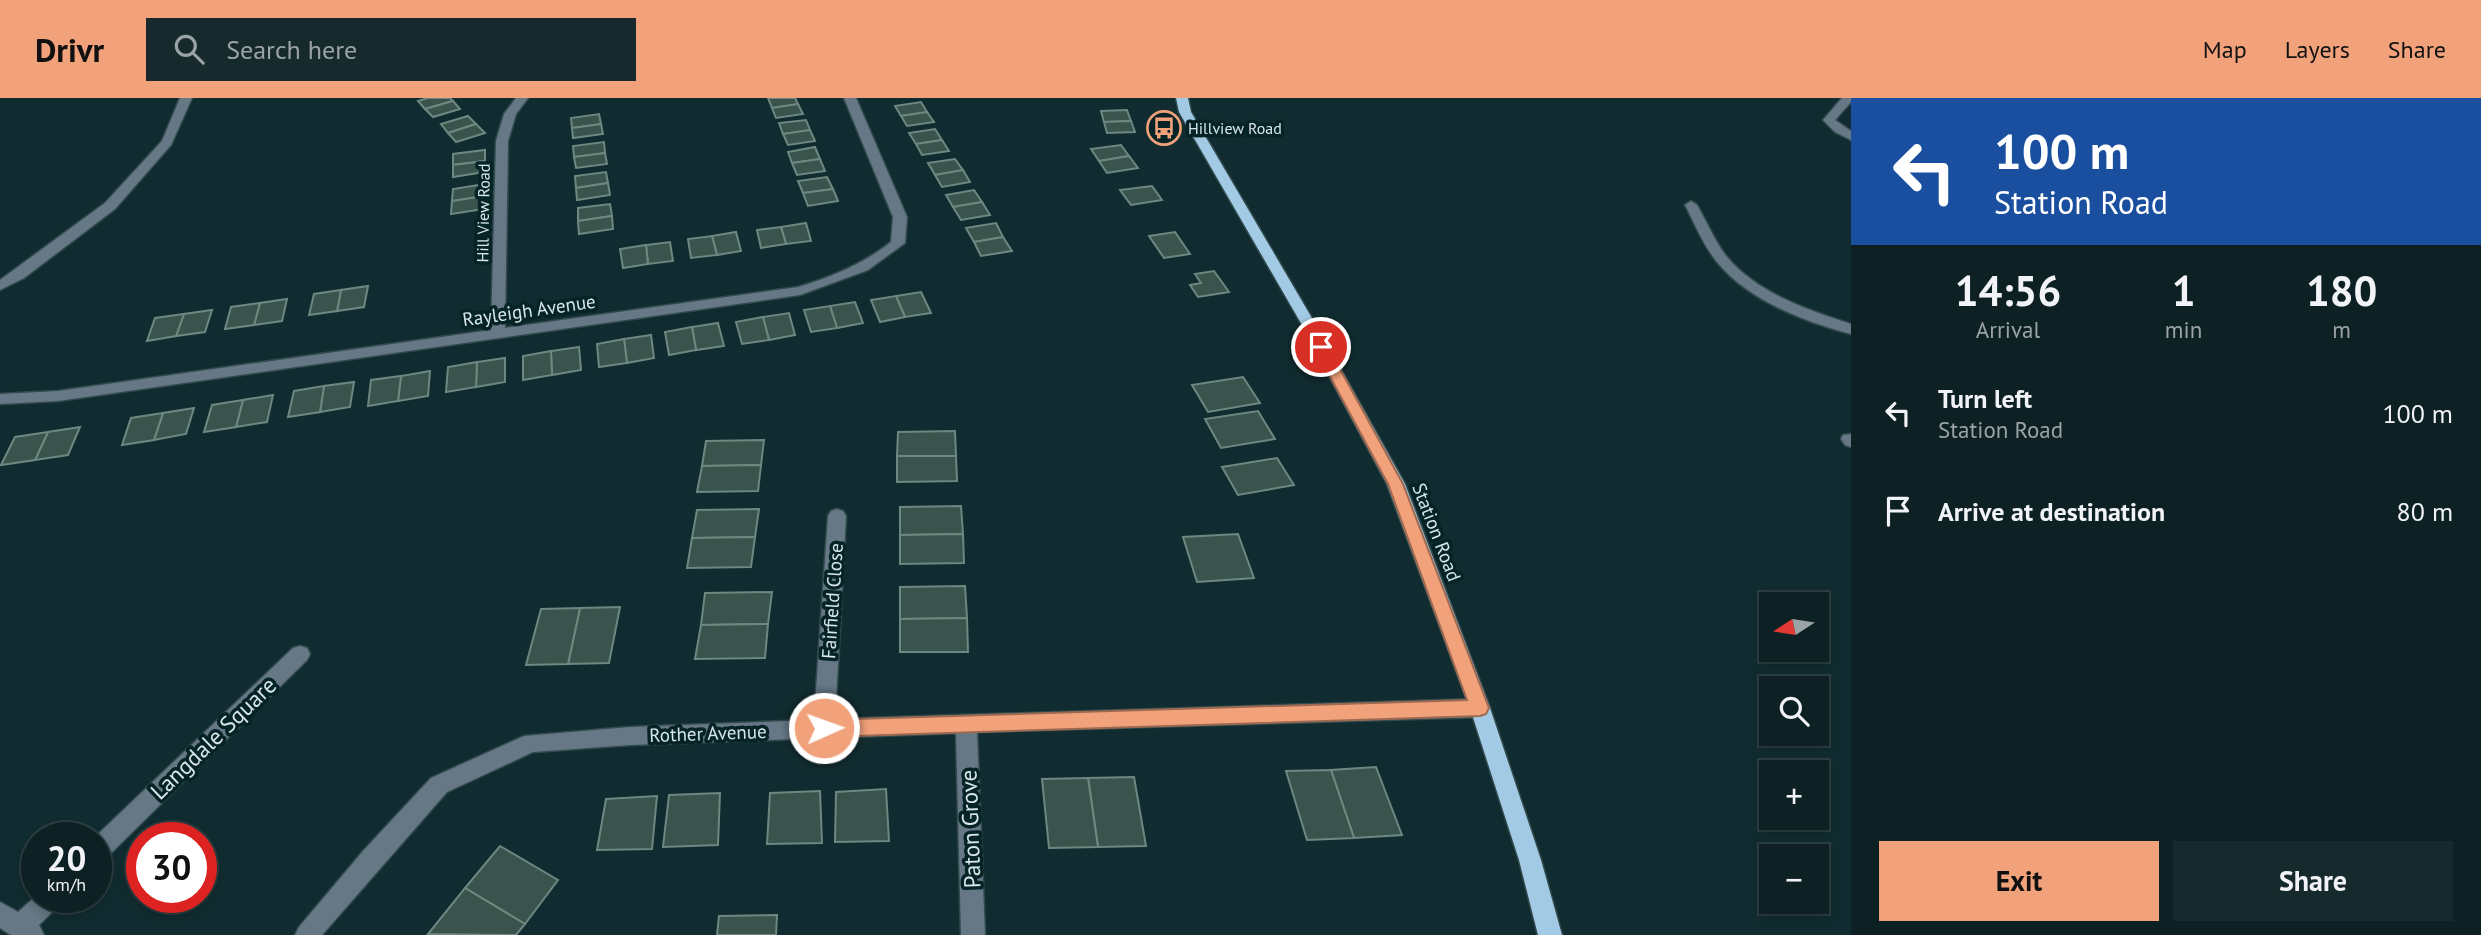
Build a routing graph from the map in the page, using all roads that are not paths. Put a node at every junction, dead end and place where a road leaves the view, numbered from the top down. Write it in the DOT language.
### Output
graph roads {
  1 [pos="186,98"];
  2 [pos="522,98"];
  3 [pos="850,98"];
  4 [pos="1182,98"];
  5 [pos="1848,98"];
  6 [pos="1851,136"];
  7 [pos="1692,205"];
  8 [pos="0,286"];
  9 [pos="1851,329"];
  10 [pos="498,334"];
  11 [pos="0,399"];
  12 [pos="837,516"];
  13 [pos="300,654"];
  14 [pos="1480,708"];
  15 [pos="966,723"];
  16 [pos="824,728"];
  17 [pos="112,836"];
  18 [pos="32,913"];
  19 [pos="17,925"];
  20 [pos="307,935"];
  21 [pos="973,935"];
  22 [pos="1550,935"];
  1 -- 8 [label="street"];
  2 -- 10 [label="street, Hill View Road"];
  3 -- 10 [label="street, Rayleigh Avenue"];
  4 -- 14 [label="main road, Station Road"];
  5 -- 6 [label="street"];
  7 -- 9 [label="street"];
  10 -- 11 [label="street, Rayleigh Avenue"];
  12 -- 16 [label="street, Fairfield Close"];
  13 -- 17 [label="street, Langdale Square"];
  14 -- 15 [label="street, Rother Avenue"];
  14 -- 22 [label="main road, Station Road"];
  15 -- 16 [label="street, Rother Avenue"];
  15 -- 21 [label="street, Paton Grove"];
  16 -- 20 [label="street, Rother Avenue"];
  18 -- 19 [label="street"];
}
